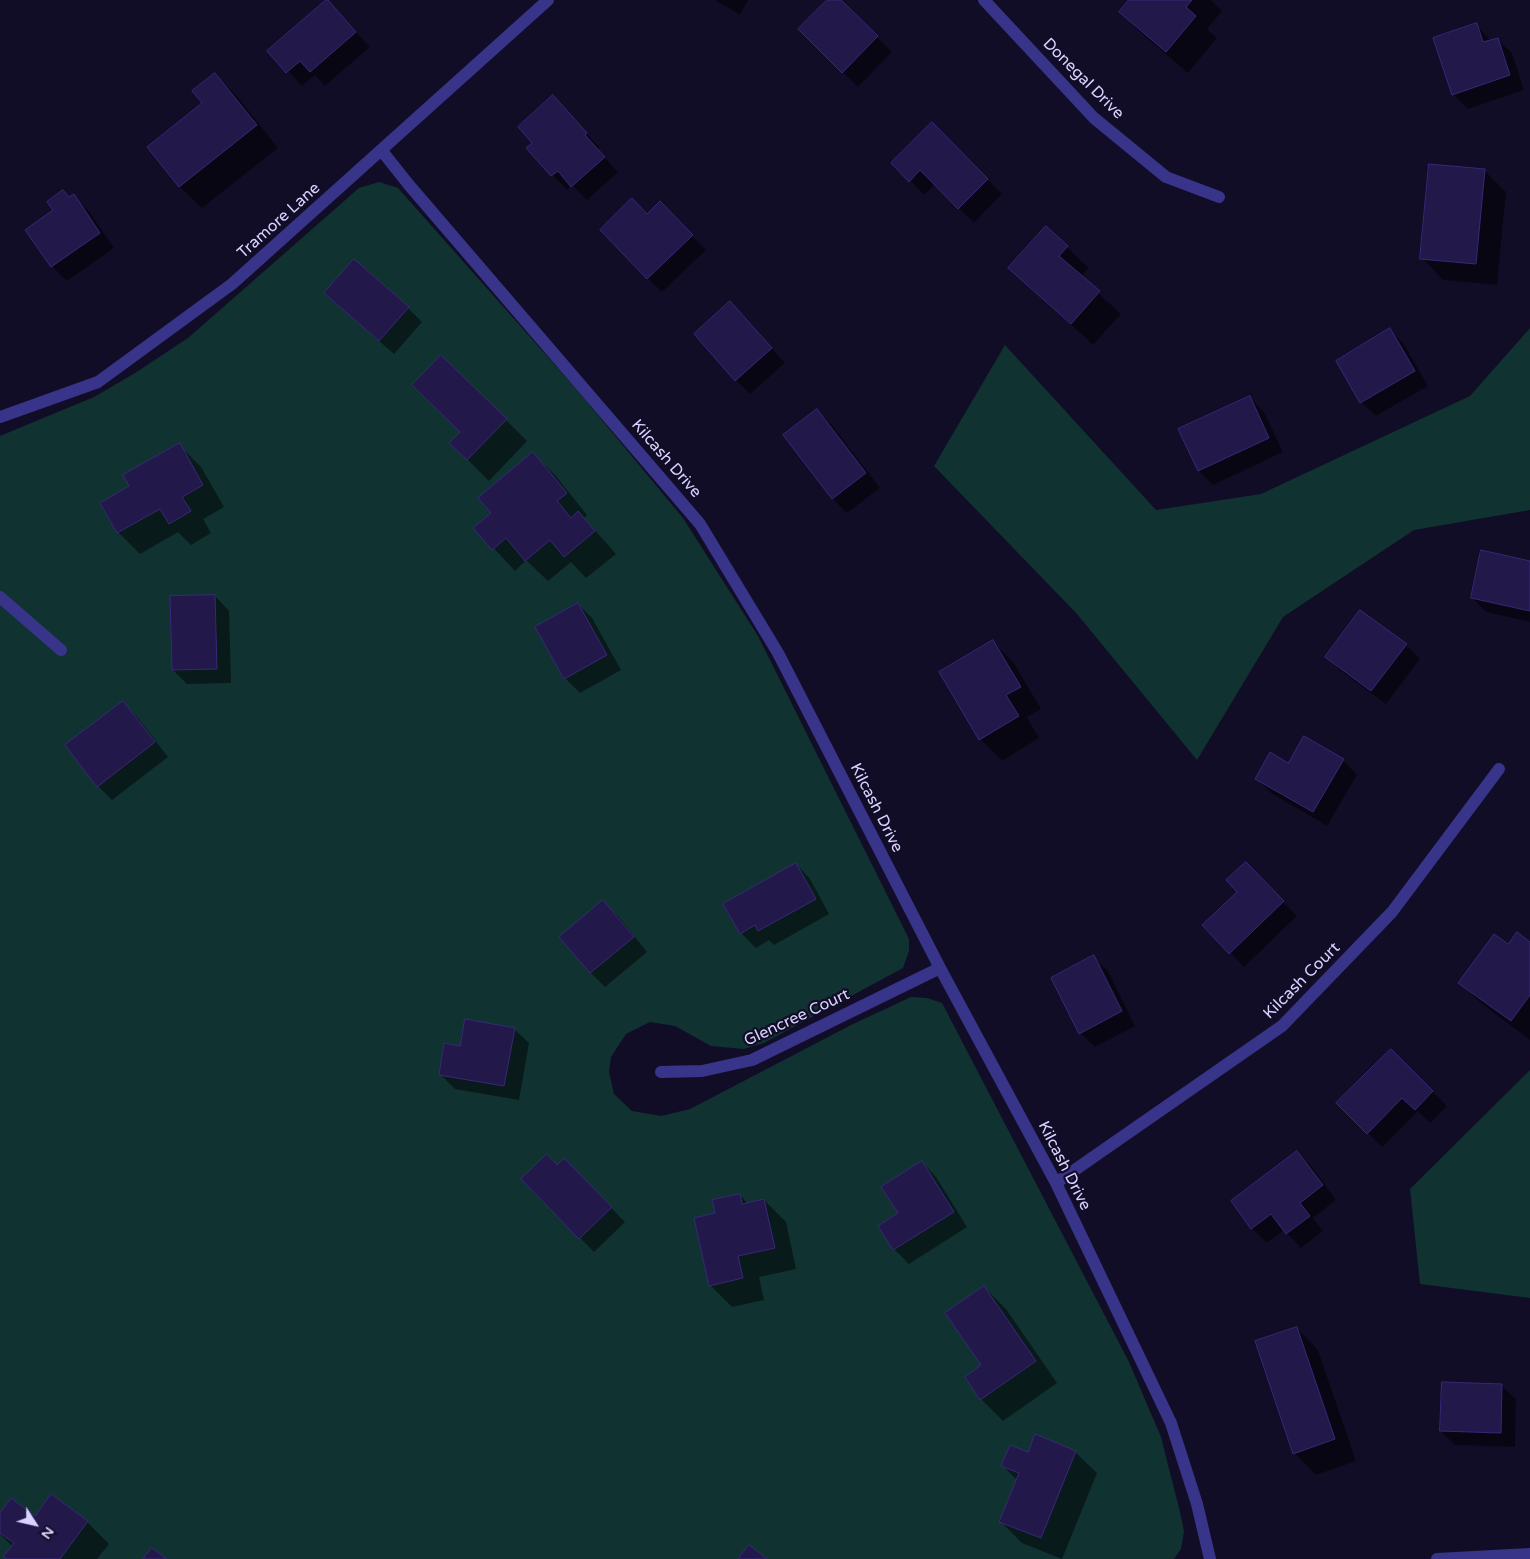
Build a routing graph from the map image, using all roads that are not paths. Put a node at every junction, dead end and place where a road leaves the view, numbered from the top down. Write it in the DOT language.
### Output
graph roads {
  1 [pos="548,0"];
  2 [pos="984,0"];
  3 [pos="382,151"];
  4 [pos="1219,197"];
  5 [pos="0,417"];
  6 [pos="0,597"];
  7 [pos="61,650"];
  8 [pos="1499,769"];
  9 [pos="940,968"];
  10 [pos="661,1072"];
  11 [pos="1056,1183"];
  12 [pos="1530,1554"];
  13 [pos="1210,1559"];
  14 [pos="1437,1559"];
  1 -- 3 [label="street, Tramore Lane"];
  2 -- 4 [label="street, Donegal Drive"];
  3 -- 5 [label="street, Tramore Lane"];
  3 -- 9 [label="street, Kilcash Drive"];
  6 -- 7 [label="street"];
  8 -- 11 [label="street, Kilcash Court"];
  9 -- 10 [label="street, Glencree Court"];
  9 -- 11 [label="street, Kilcash Drive"];
  11 -- 13 [label="street, Kilcash Drive"];
  12 -- 14 [label="street"];
}
